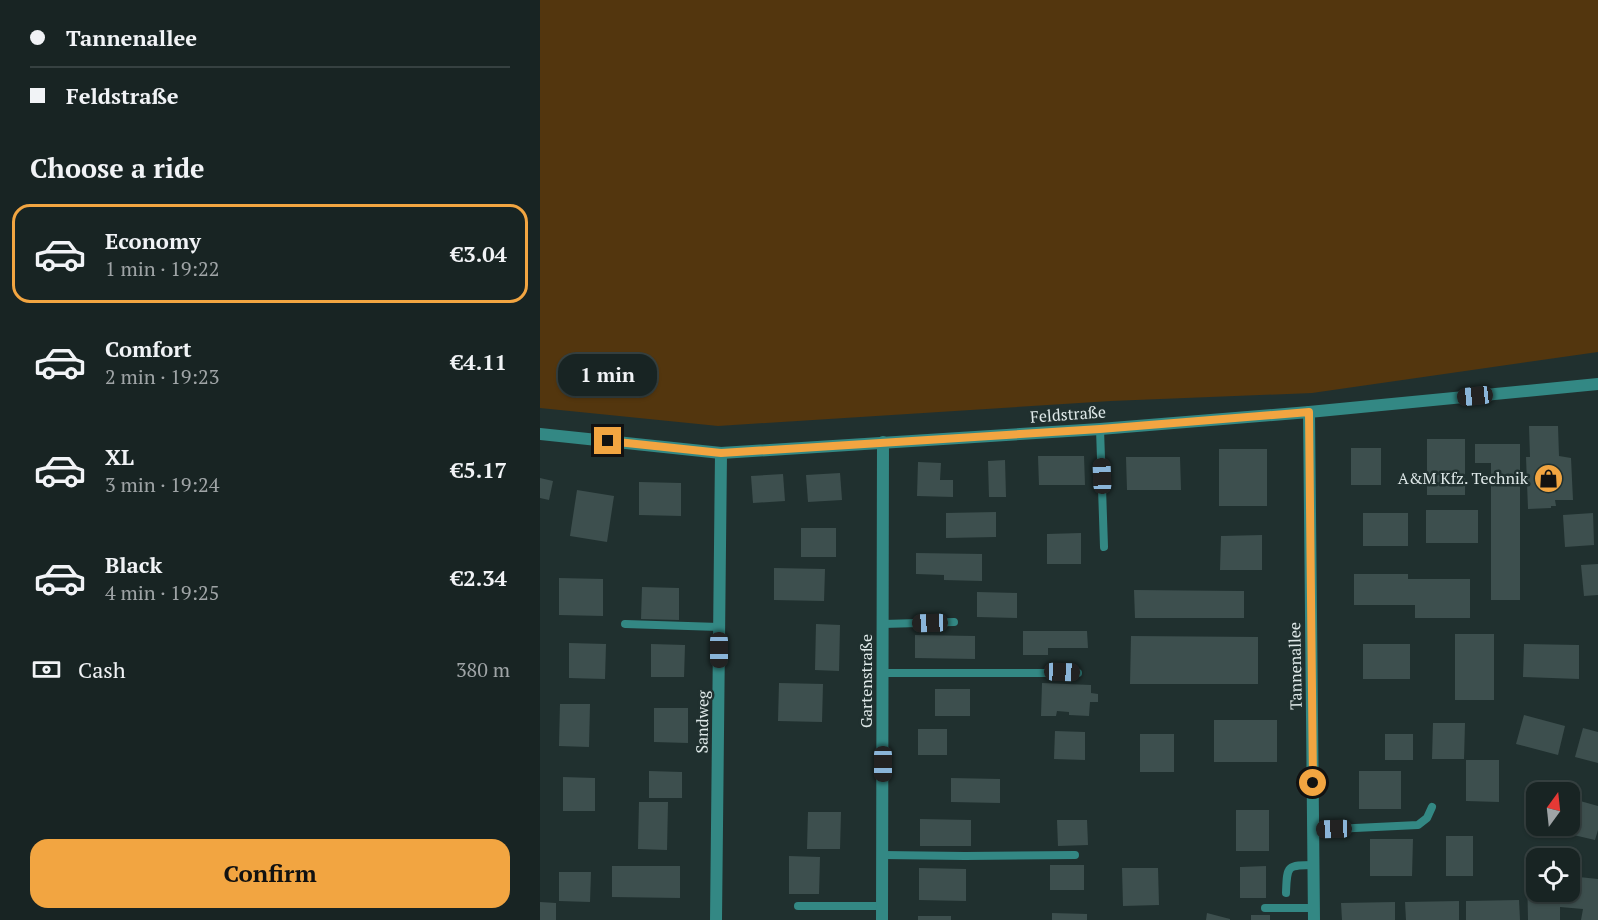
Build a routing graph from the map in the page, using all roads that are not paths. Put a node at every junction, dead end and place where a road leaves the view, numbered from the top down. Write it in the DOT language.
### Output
graph roads {
  1 [pos="1598,384"];
  2 [pos="1309,412"];
  3 [pos="1100,429"];
  4 [pos="540,434"];
  5 [pos="884,442"];
  6 [pos="721,453"];
  7 [pos="1104,547"];
  8 [pos="954,622"];
  9 [pos="626,624"];
  10 [pos="883,624"];
  11 [pos="719,627"];
  12 [pos="883,673"];
  13 [pos="1078,673"];
  14 [pos="1432,807"];
  15 [pos="1314,830"];
  16 [pos="882,855"];
  17 [pos="1075,855"];
  18 [pos="1314,865"];
  19 [pos="1286,893"];
  20 [pos="798,906"];
  21 [pos="882,906"];
  22 [pos="1265,908"];
  23 [pos="1314,914"];
  24 [pos="716,920"];
  25 [pos="882,920"];
  1 -- 2 [label="street, Feldstraße"];
  2 -- 3 [label="street, Feldstraße"];
  2 -- 15 [label="street, Tannenallee"];
  3 -- 5 [label="street, Feldstraße"];
  3 -- 7 [label="lane"];
  4 -- 6 [label="street, Feldstraße"];
  5 -- 6 [label="street, Feldstraße"];
  5 -- 10 [label="street, Gartenstraße"];
  6 -- 11 [label="street, Sandweg"];
  8 -- 10 [label="lane"];
  9 -- 11 [label="lane"];
  10 -- 12 [label="street, Gartenstraße"];
  11 -- 24 [label="street, Sandweg"];
  12 -- 13 [label="lane"];
  12 -- 16 [label="street, Gartenstraße"];
  14 -- 15 [label="lane"];
  15 -- 18 [label="street, Tannenallee"];
  16 -- 17 [label="lane"];
  16 -- 21 [label="street, Gartenstraße"];
  18 -- 19 [label="lane"];
  18 -- 23 [label="street, Tannenallee"];
  20 -- 21 [label="lane"];
  21 -- 25 [label="street, Gartenstraße"];
  22 -- 23 [label="lane"];
}
